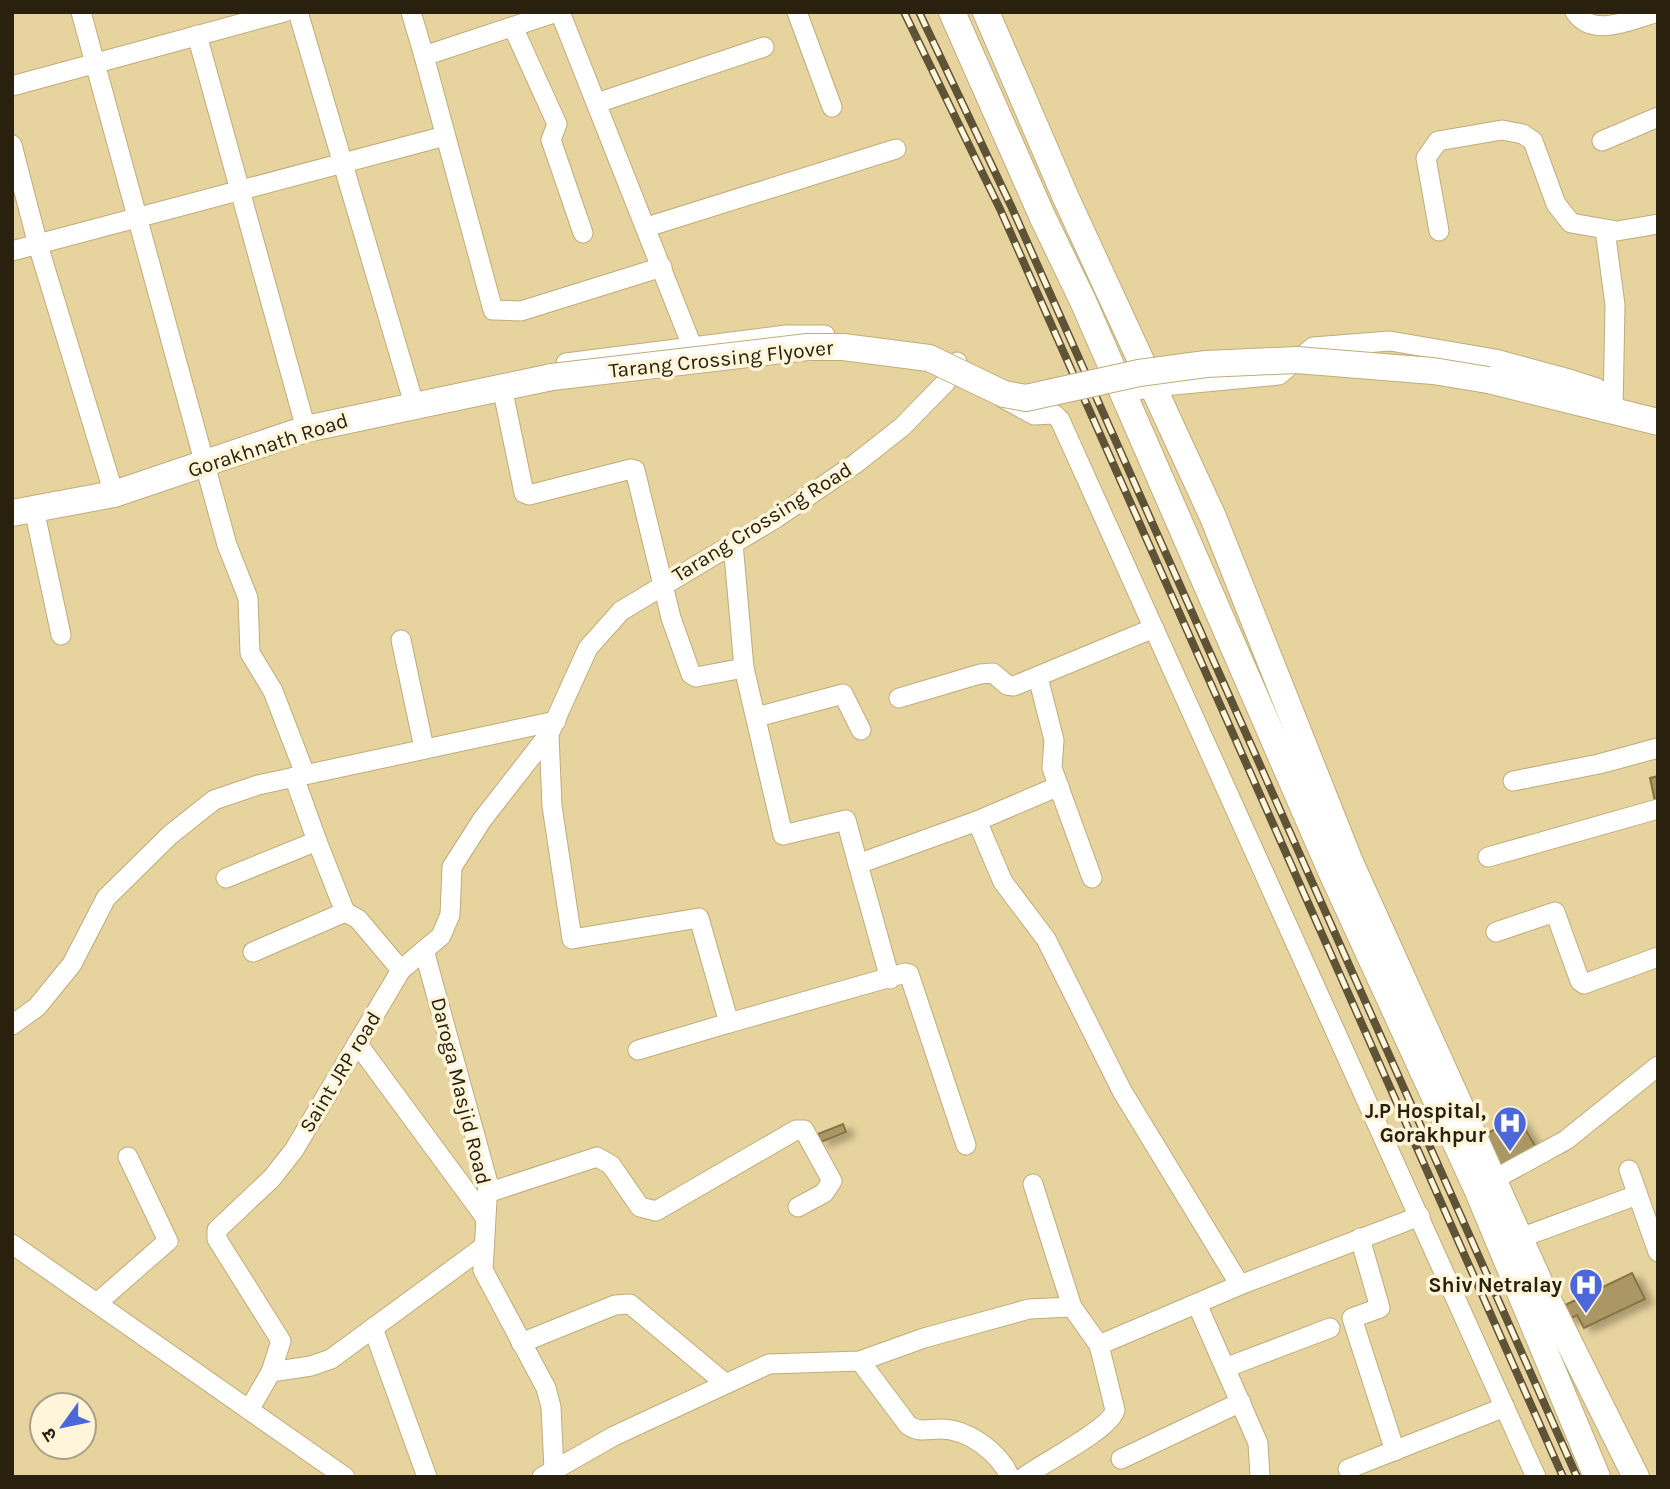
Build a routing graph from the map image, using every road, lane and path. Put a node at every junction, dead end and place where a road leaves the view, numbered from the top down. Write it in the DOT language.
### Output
graph roads {
  1 [pos="81,12"];
  2 [pos="284,12"];
  3 [pos="298,12"];
  4 [pos="411,12"];
  5 [pos="559,12"];
  6 [pos="797,12"];
  7 [pos="952,12"];
  8 [pos="986,12"];
  9 [pos="1575,12"];
  10 [pos="1658,12"];
  11 [pos="513,27"];
  12 [pos="197,35"];
  13 [pos="764,47"];
  14 [pos="424,56"];
  15 [pos="96,62"];
  16 [pos="12,86"];
  17 [pos="597,103"];
  18 [pos="832,107"];
  19 [pos="1658,117"];
  20 [pos="445,136"];
  21 [pos="1602,141"];
  22 [pos="12,145"];
  23 [pos="896,149"];
  24 [pos="342,164"];
  25 [pos="242,191"];
  26 [pos="139,219"];
  27 [pos="1658,224"];
  28 [pos="647,227"];
  29 [pos="1605,230"];
  30 [pos="1439,231"];
  31 [pos="583,233"];
  32 [pos="38,245"];
  33 [pos="12,251"];
  34 [pos="662,267"];
  35 [pos="692,346"];
  36 [pos="956,361"];
  37 [pos="514,384"];
  38 [pos="1153,387"];
  39 [pos="1124,394"];
  40 [pos="414,404"];
  41 [pos="1602,408"];
  42 [pos="1658,422"];
  43 [pos="306,429"];
  44 [pos="205,466"];
  45 [pos="114,494"];
  46 [pos="23,511"];
  47 [pos="733,543"];
  48 [pos="663,584"];
  49 [pos="1154,628"];
  50 [pos="61,635"];
  51 [pos="401,640"];
  52 [pos="744,668"];
  53 [pos="1038,677"];
  54 [pos="899,698"];
  55 [pos="757,717"];
  56 [pos="552,727"];
  57 [pos="861,730"];
  58 [pos="424,748"];
  59 [pos="1658,748"];
  60 [pos="300,776"];
  61 [pos="1513,781"];
  62 [pos="1059,786"];
  63 [pos="1658,809"];
  64 [pos="977,821"];
  65 [pos="317,841"];
  66 [pos="1488,857"];
  67 [pos="858,864"];
  68 [pos="1092,877"];
  69 [pos="226,878"];
  70 [pos="345,912"];
  71 [pos="1496,932"];
  72 [pos="424,950"];
  73 [pos="253,952"];
  74 [pos="1658,957"];
  75 [pos="401,970"];
  76 [pos="890,979"];
  77 [pos="729,1023"];
  78 [pos="12,1025"];
  79 [pos="357,1043"];
  80 [pos="638,1050"];
  81 [pos="1658,1066"];
  82 [pos="967,1145"];
  83 [pos="128,1157"];
  84 [pos="1629,1170"];
  85 [pos="1033,1184"];
  86 [pos="1485,1184"];
  87 [pos="487,1194"];
  88 [pos="1637,1195"];
  89 [pos="798,1207"];
  90 [pos="1420,1216"];
  91 [pos="485,1217"];
  92 [pos="1360,1238"];
  93 [pos="1520,1238"];
  94 [pos="12,1244"];
  95 [pos="482,1248"];
  96 [pos="1658,1252"];
  97 [pos="1240,1285"];
  98 [pos="97,1303"];
  99 [pos="1197,1304"];
  100 [pos="1072,1307"];
  101 [pos="373,1328"];
  102 [pos="1330,1328"];
  103 [pos="521,1343"];
  104 [pos="1099,1345"];
  105 [pos="860,1361"];
  106 [pos="1226,1368"];
  107 [pos="271,1372"];
  108 [pos="726,1384"];
  109 [pos="1241,1402"];
  110 [pos="1505,1407"];
  111 [pos="249,1410"];
  112 [pos="1395,1451"];
  113 [pos="1121,1459"];
  114 [pos="1348,1469"];
  115 [pos="1260,1472"];
  116 [pos="548,1473"];
  117 [pos="345,1477"];
  118 [pos="427,1477"];
  119 [pos="1010,1477"];
  120 [pos="1024,1477"];
  121 [pos="1242,1477"];
  122 [pos="1536,1477"];
  123 [pos="1597,1477"];
  124 [pos="1636,1477"];
  1 -- 15 [label="street"];
  2 -- 12 [label="street"];
  3 -- 24 [label="street"];
  4 -- 14 [label="street"];
  5 -- 11 [label="street"];
  5 -- 17 [label="street"];
  6 -- 18 [label="street"];
  7 -- 39 [label="main road"];
  8 -- 38 [label="main road"];
  9 -- 10 [label="street"];
  11 -- 14 [label="street"];
  11 -- 31 [label="street"];
  12 -- 15 [label="street"];
  12 -- 25 [label="street"];
  13 -- 17 [label="street"];
  14 -- 20 [label="street"];
  15 -- 16 [label="street"];
  15 -- 26 [label="street"];
  17 -- 28 [label="street"];
  19 -- 21 [label="street"];
  20 -- 24 [label="street"];
  20 -- 34 [label="street"];
  22 -- 32 [label="street"];
  23 -- 28 [label="street"];
  24 -- 25 [label="street"];
  24 -- 40 [label="street"];
  25 -- 26 [label="street"];
  25 -- 43 [label="street"];
  26 -- 32 [label="street"];
  26 -- 44 [label="street"];
  27 -- 29 [label="street"];
  28 -- 34 [label="street"];
  29 -- 30 [label="street"];
  29 -- 41 [label="street"];
  32 -- 33 [label="street"];
  32 -- 45 [label="street"];
  34 -- 35 [label="street"];
  35 -- 36 [label="street"];
  35 -- 37 [label="street"];
  36 -- 47 [label="street, Tarang Crossing Road"];
  36 -- 49 [label="street"];
  37 -- 40 [label="main road, Gorakhnath Road"];
  37 -- 41 [label="main road, Tarang Crossing Flyover, bridge"];
  37 -- 48 [label="street"];
  38 -- 39 [label="street"];
  38 -- 41 [label="street"];
  38 -- 86 [label="main road"];
  39 -- 86 [label="main road"];
  40 -- 43 [label="main road, Gorakhnath Road"];
  41 -- 42 [label="main road, Tarang Crossing Flyover"];
  43 -- 44 [label="main road, Gorakhnath Road"];
  44 -- 45 [label="main road, Gorakhnath Road"];
  44 -- 60 [label="street"];
  45 -- 46 [label="main road, Gorakhnath Road"];
  46 -- 50 [label="street"];
  47 -- 48 [label="street, Tarang Crossing Road"];
  47 -- 52 [label="street"];
  48 -- 52 [label="street"];
  48 -- 56 [label="street, Tarang Crossing Road"];
  49 -- 53 [label="street"];
  49 -- 90 [label="street"];
  51 -- 58 [label="street"];
  52 -- 55 [label="street"];
  53 -- 54 [label="street"];
  53 -- 62 [label="street"];
  55 -- 57 [label="street"];
  55 -- 67 [label="street"];
  56 -- 58 [label="street"];
  56 -- 72 [label="street, Saint JRP road"];
  56 -- 77 [label="street"];
  58 -- 60 [label="street"];
  59 -- 61 [label="street"];
  60 -- 65 [label="street"];
  60 -- 78 [label="street"];
  62 -- 64 [label="street"];
  62 -- 68 [label="street"];
  63 -- 66 [label="street"];
  64 -- 67 [label="street"];
  64 -- 97 [label="street"];
  65 -- 69 [label="street"];
  65 -- 70 [label="street"];
  67 -- 76 [label="street"];
  70 -- 73 [label="street"];
  70 -- 75 [label="street"];
  71 -- 74 [label="street"];
  72 -- 75 [label="street, Saint JRP road"];
  72 -- 87 [label="street, Daroga Masjid Road"];
  75 -- 79 [label="street, Saint JRP road"];
  76 -- 77 [label="street"];
  76 -- 82 [label="street"];
  77 -- 80 [label="street"];
  79 -- 91 [label="street"];
  79 -- 107 [label="street, Saint JRP road"];
  81 -- 86 [label="street"];
  83 -- 98 [label="street"];
  84 -- 88 [label="street"];
  85 -- 100 [label="street"];
  86 -- 93 [label="main road"];
  86 -- 123 [label="main road"];
  87 -- 89 [label="street"];
  87 -- 91 [label="street, Daroga Masjid Road"];
  88 -- 93 [label="street"];
  88 -- 96 [label="street"];
  90 -- 92 [label="street"];
  90 -- 110 [label="street"];
  91 -- 95 [label="street, Daroga Masjid Road"];
  92 -- 97 [label="street"];
  92 -- 112 [label="street"];
  93 -- 124 [label="main road"];
  94 -- 98 [label="street"];
  95 -- 101 [label="street"];
  95 -- 103 [label="street, Daroga Masjid Road"];
  97 -- 99 [label="street"];
  98 -- 111 [label="street"];
  99 -- 104 [label="street"];
  99 -- 106 [label="street"];
  100 -- 104 [label="street"];
  100 -- 105 [label="street"];
  101 -- 107 [label="street"];
  101 -- 118 [label="street"];
  102 -- 106 [label="street"];
  103 -- 108 [label="street"];
  103 -- 116 [label="street, Daroga Masjid Road"];
  104 -- 120 [label="street"];
  105 -- 108 [label="street"];
  105 -- 119 [label="street"];
  106 -- 109 [label="street"];
  107 -- 111 [label="street, Saint JRP road"];
  108 -- 116 [label="street"];
  109 -- 113 [label="street"];
  109 -- 115 [label="street"];
  110 -- 112 [label="street"];
  110 -- 122 [label="street"];
  111 -- 117 [label="street"];
  112 -- 114 [label="street"];
  115 -- 121 [label="street"];
}
